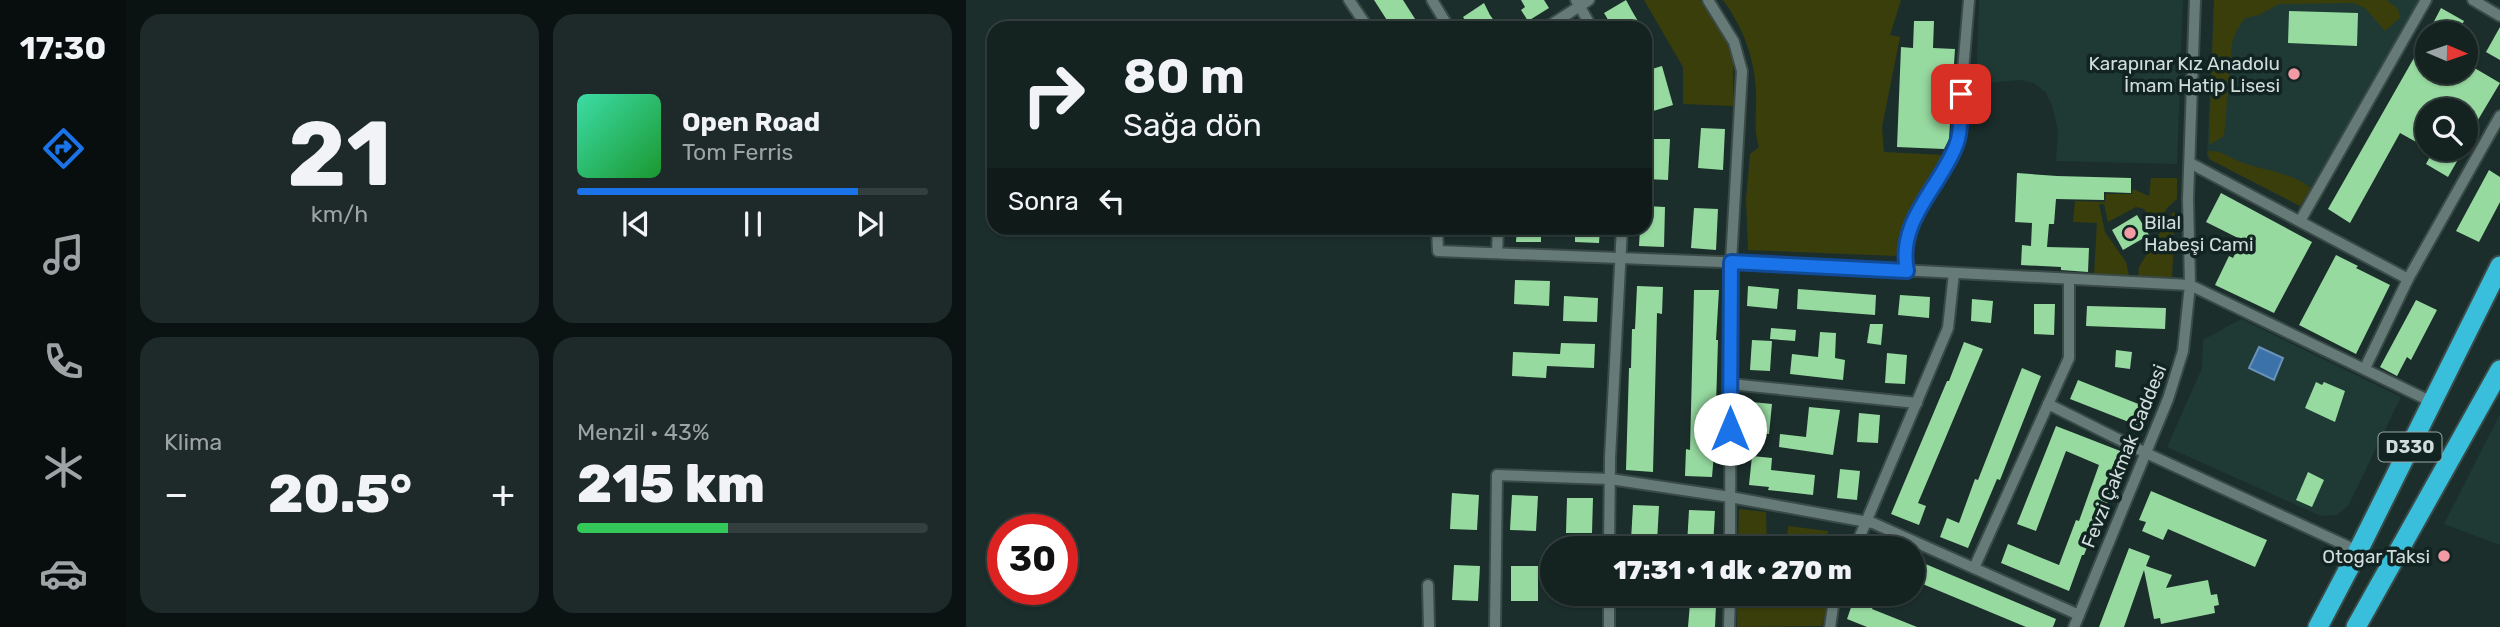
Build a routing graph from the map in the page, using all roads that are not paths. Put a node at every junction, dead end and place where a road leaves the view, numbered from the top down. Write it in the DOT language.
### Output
graph roads {
  1 [pos="1349,0"];
  2 [pos="1432,0"];
  3 [pos="1708,0"];
  4 [pos="1969,0"];
  5 [pos="2195,0"];
  6 [pos="2426,0"];
  7 [pos="2473,0"];
  8 [pos="1581,2"];
  9 [pos="2500,16"];
  10 [pos="1363,21"];
  11 [pos="1445,21"];
  12 [pos="1555,21"];
  13 [pos="1589,21"];
  14 [pos="2500,116"];
  15 [pos="2190,163"];
  16 [pos="2300,221"];
  17 [pos="1437,235"];
  18 [pos="1498,235"];
  19 [pos="1622,235"];
  20 [pos="1497,253"];
  21 [pos="1621,258"];
  22 [pos="1731,262"];
  23 [pos="2500,266"];
  24 [pos="1907,271"];
  25 [pos="1954,273"];
  26 [pos="2408,279"];
  27 [pos="2069,280"];
  28 [pos="2190,285"];
  29 [pos="2365,368"];
  30 [pos="2500,370"];
  31 [pos="1730,384"];
  32 [pos="2432,402"];
  33 [pos="1917,403"];
  34 [pos="2048,404"];
  35 [pos="2146,453"];
  36 [pos="1610,479"];
  37 [pos="1730,497"];
  38 [pos="1867,522"];
  39 [pos="1609,536"];
  40 [pos="1730,536"];
  41 [pos="1861,536"];
  42 [pos="2358,551"];
  43 [pos="1974,568"];
  44 [pos="1428,585"];
  45 [pos="1609,606"];
  46 [pos="1730,606"];
  47 [pos="1833,606"];
  48 [pos="2079,615"];
  49 [pos="1429,627"];
  50 [pos="1495,627"];
  51 [pos="1609,627"];
  52 [pos="1729,627"];
  53 [pos="1830,627"];
  54 [pos="2074,627"];
  55 [pos="2318,627"];
  56 [pos="2356,627"];
  1 -- 10 [label="street"];
  2 -- 11 [label="street"];
  3 -- 22 [label="street"];
  4 -- 24 [label="street"];
  5 -- 15 [label="street, Fevzi Çakmak Caddesi"];
  6 -- 16 [label="street"];
  7 -- 9 [label="street"];
  8 -- 12 [label="street"];
  8 -- 13 [label="street"];
  14 -- 26 [label="street"];
  15 -- 16 [label="street"];
  15 -- 28 [label="street, Fevzi Çakmak Caddesi"];
  16 -- 26 [label="street"];
  17 -- 20 [label="street"];
  18 -- 20 [label="street"];
  19 -- 21 [label="street"];
  20 -- 21 [label="street"];
  21 -- 22 [label="street"];
  21 -- 36 [label="street"];
  22 -- 24 [label="street"];
  22 -- 31 [label="street"];
  23 -- 32 [label="highway, D330"];
  24 -- 25 [label="street"];
  25 -- 27 [label="street"];
  25 -- 33 [label="street"];
  26 -- 29 [label="street"];
  27 -- 28 [label="street"];
  27 -- 34 [label="street"];
  28 -- 29 [label="street"];
  28 -- 35 [label="street, Fevzi Çakmak Caddesi"];
  29 -- 32 [label="street"];
  30 -- 56 [label="highway, D330"];
  31 -- 33 [label="street"];
  31 -- 37 [label="street"];
  32 -- 42 [label="highway, D330"];
  33 -- 38 [label="street"];
  34 -- 35 [label="street"];
  34 -- 43 [label="street"];
  35 -- 42 [label="street"];
  35 -- 48 [label="street, Fevzi Çakmak Caddesi"];
  36 -- 37 [label="street"];
  36 -- 39 [label="street"];
  36 -- 50 [label="street"];
  37 -- 38 [label="street"];
  37 -- 40 [label="street"];
  38 -- 41 [label="street"];
  38 -- 43 [label="street"];
  42 -- 55 [label="highway, D330"];
  43 -- 48 [label="street"];
  44 -- 49 [label="street"];
  45 -- 51 [label="street"];
  46 -- 52 [label="street"];
  47 -- 53 [label="street"];
  48 -- 54 [label="street, Fevzi Çakmak Caddesi"];
}
